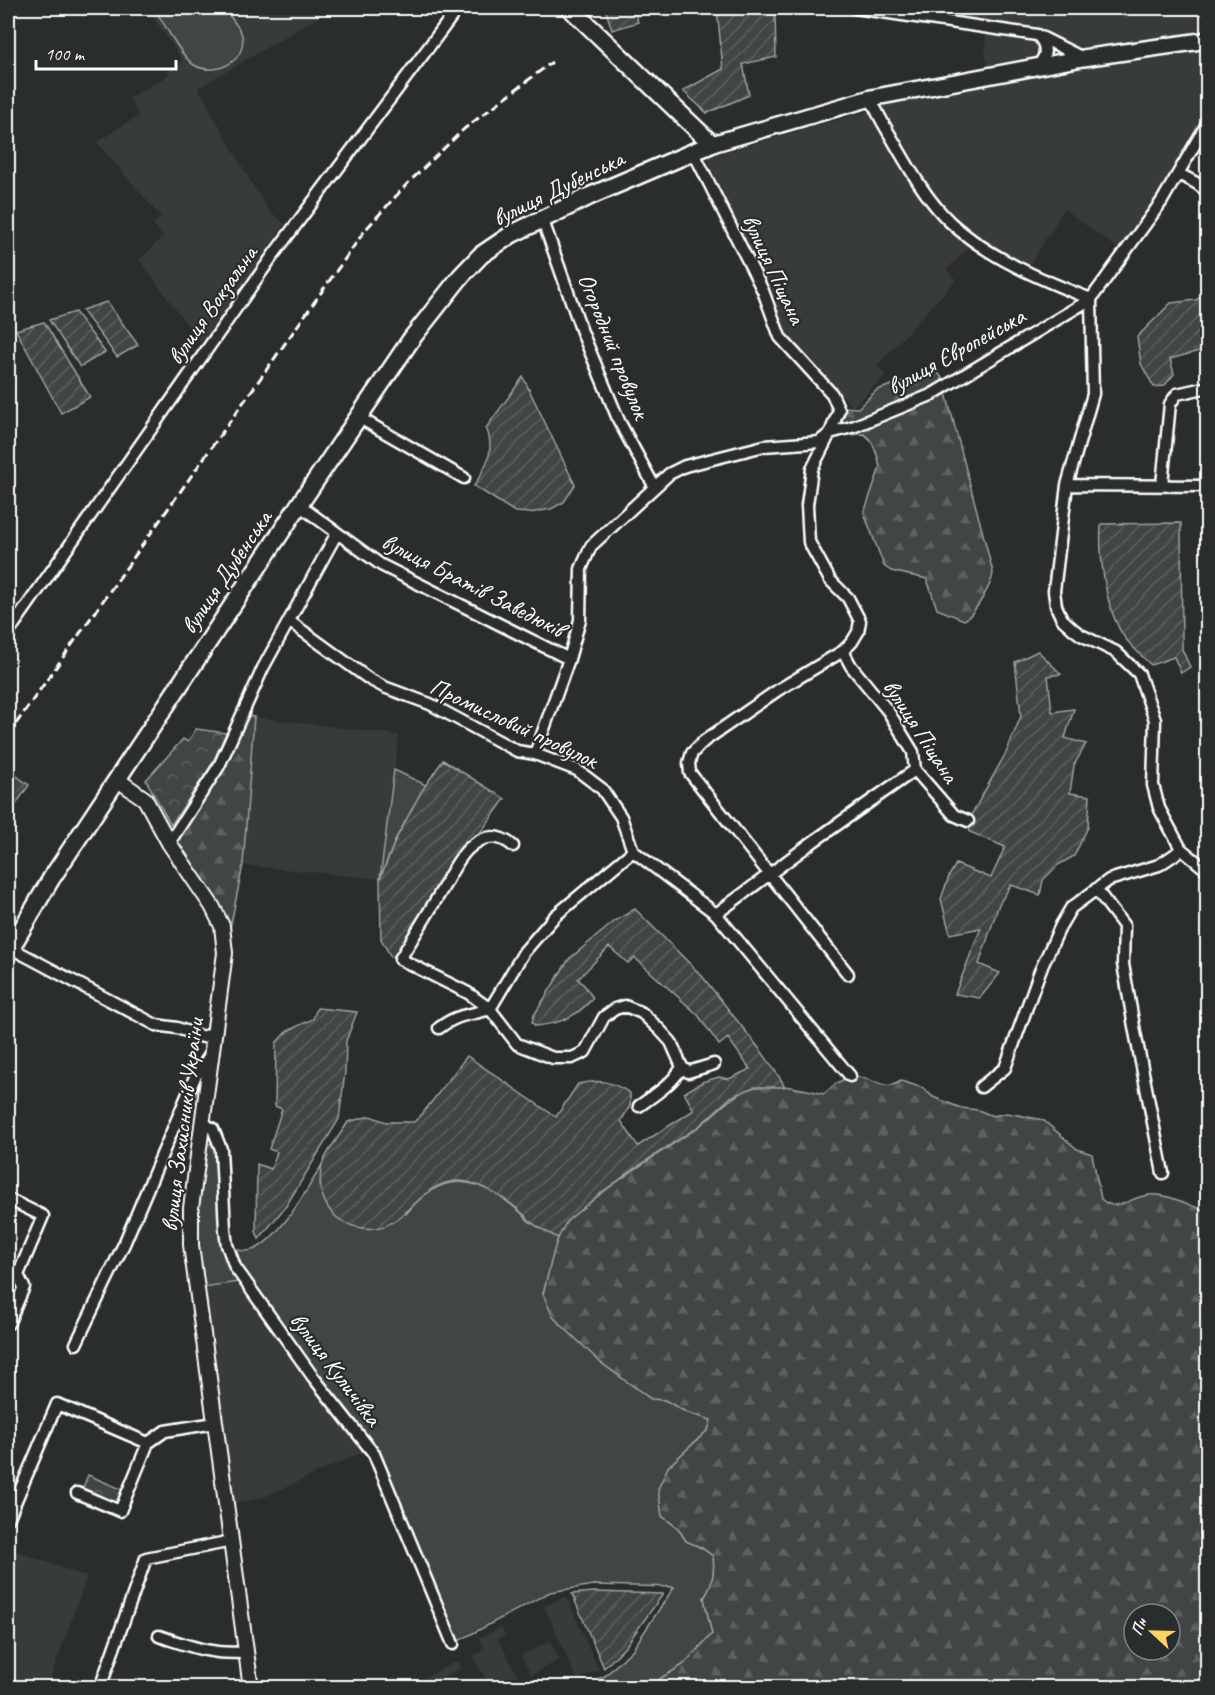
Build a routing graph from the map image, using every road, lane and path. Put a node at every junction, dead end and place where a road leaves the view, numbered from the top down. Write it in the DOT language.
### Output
graph roads {
  1 [pos="458,8"];
  2 [pos="570,8"];
  3 [pos="855,8"];
  4 [pos="1037,36"];
  5 [pos="1208,40"];
  6 [pos="1083,58"];
  7 [pos="1034,68"];
  8 [pos="871,98"];
  9 [pos="1208,122"];
  10 [pos="712,144"];
  11 [pos="693,151"];
  12 [pos="1179,174"];
  13 [pos="1208,192"];
  14 [pos="542,218"];
  15 [pos="1091,299"];
  16 [pos="1208,387"];
  17 [pos="358,417"];
  18 [pos="831,433"];
  19 [pos="464,478"];
  20 [pos="1067,485"];
  21 [pos="1162,485"];
  22 [pos="654,486"];
  23 [pos="1208,486"];
  24 [pos="299,505"];
  25 [pos="337,533"];
  26 [pos="289,621"];
  27 [pos="8,633"];
  28 [pos="843,651"];
  29 [pos="569,659"];
  30 [pos="535,754"];
  31 [pos="915,770"];
  32 [pos="118,780"];
  33 [pos="968,821"];
  34 [pos="169,843"];
  35 [pos="513,846"];
  36 [pos="1181,849"];
  37 [pos="633,851"];
  38 [pos="1208,871"];
  39 [pos="770,875"];
  40 [pos="1096,889"];
  41 [pos="716,914"];
  42 [pos="9,950"];
  43 [pos="848,974"];
  44 [pos="490,1009"];
  45 [pos="439,1028"];
  46 [pos="216,1032"];
  47 [pos="212,1057"];
  48 [pos="714,1064"];
  49 [pos="682,1067"];
  50 [pos="850,1077"];
  51 [pos="981,1087"];
  52 [pos="639,1106"];
  53 [pos="203,1123"];
  54 [pos="1163,1173"];
  55 [pos="8,1199"];
  56 [pos="8,1324"];
  57 [pos="76,1344"];
  58 [pos="216,1423"];
  59 [pos="148,1443"];
  60 [pos="77,1493"];
  61 [pos="8,1519"];
  62 [pos="231,1541"];
  63 [pos="159,1636"];
  64 [pos="453,1644"];
  65 [pos="246,1652"];
  66 [pos="100,1688"];
  67 [pos="251,1688"];
  1 -- 27 [label="street, вулиця Вокзальна"];
  2 -- 10 [label="highway"];
  3 -- 4 [label="street"];
  4 -- 6 [label="street"];
  4 -- 7 [label="street"];
  5 -- 6 [label="main road, вулиця Дубенська"];
  6 -- 7 [label="main road, вулиця Дубенська"];
  7 -- 8 [label="main road, вулиця Дубенська"];
  8 -- 10 [label="main road, вулиця Дубенська"];
  8 -- 15 [label="street"];
  9 -- 12 [label="street, вулиця Європейська"];
  10 -- 11 [label="highway, вулиця Дубенська"];
  11 -- 14 [label="highway, вулиця Дубенська"];
  11 -- 18 [label="street, вулиця Піщана"];
  12 -- 13 [label="street"];
  12 -- 15 [label="street, вулиця Європейська"];
  14 -- 17 [label="highway, вулиця Дубенська"];
  14 -- 22 [label="street, Огородний провулок"];
  15 -- 18 [label="street, вулиця Європейська"];
  15 -- 20 [label="street"];
  16 -- 21 [label="street"];
  17 -- 19 [label="street"];
  17 -- 24 [label="highway, вулиця Дубенська"];
  18 -- 22 [label="street, вулиця Європейська"];
  18 -- 28 [label="street, вулиця Піщана"];
  20 -- 21 [label="street"];
  20 -- 36 [label="street"];
  21 -- 23 [label="street"];
  22 -- 29 [label="street, вулиця Європейська"];
  24 -- 25 [label="street, вулиця Братів Заведюків"];
  24 -- 32 [label="highway, вулиця Дубенська"];
  25 -- 26 [label="street"];
  25 -- 29 [label="street, вулиця Братів Заведюків"];
  26 -- 30 [label="street, Промисловий провулок"];
  26 -- 34 [label="street"];
  28 -- 31 [label="street, вулиця Піщана"];
  28 -- 39 [label="street"];
  29 -- 30 [label="street, вулиця Європейська"];
  30 -- 37 [label="street, Промисловий провулок"];
  31 -- 33 [label="street, вулиця Піщана"];
  31 -- 39 [label="street"];
  32 -- 34 [label="street, вулиця Захисників України"];
  32 -- 42 [label="highway, вулиця Дубенська"];
  34 -- 46 [label="street, вулиця Захисників України"];
  35 -- 44 [label="street"];
  36 -- 38 [label="street"];
  36 -- 40 [label="street"];
  37 -- 41 [label="street"];
  37 -- 44 [label="street"];
  39 -- 41 [label="street"];
  39 -- 43 [label="street"];
  40 -- 51 [label="street"];
  40 -- 54 [label="street"];
  41 -- 50 [label="street"];
  42 -- 46 [label="street"];
  44 -- 45 [label="street"];
  44 -- 49 [label="street"];
  46 -- 47 [label="street, вулиця Захисників України"];
  47 -- 53 [label="street, вулиця Захисників України"];
  47 -- 57 [label="street"];
  48 -- 49 [label="street"];
  49 -- 52 [label="street"];
  53 -- 58 [label="street, вулиця Захисників України"];
  53 -- 64 [label="street, вулиця Куличівка"];
  55 -- 56 [label="street"];
  58 -- 59 [label="street"];
  58 -- 62 [label="street, вулиця Захисників України"];
  59 -- 60 [label="street"];
  59 -- 61 [label="street"];
  62 -- 65 [label="street, вулиця Захисників України"];
  62 -- 66 [label="street"];
  63 -- 65 [label="street"];
  65 -- 67 [label="street, вулиця Захисників України"];
}
